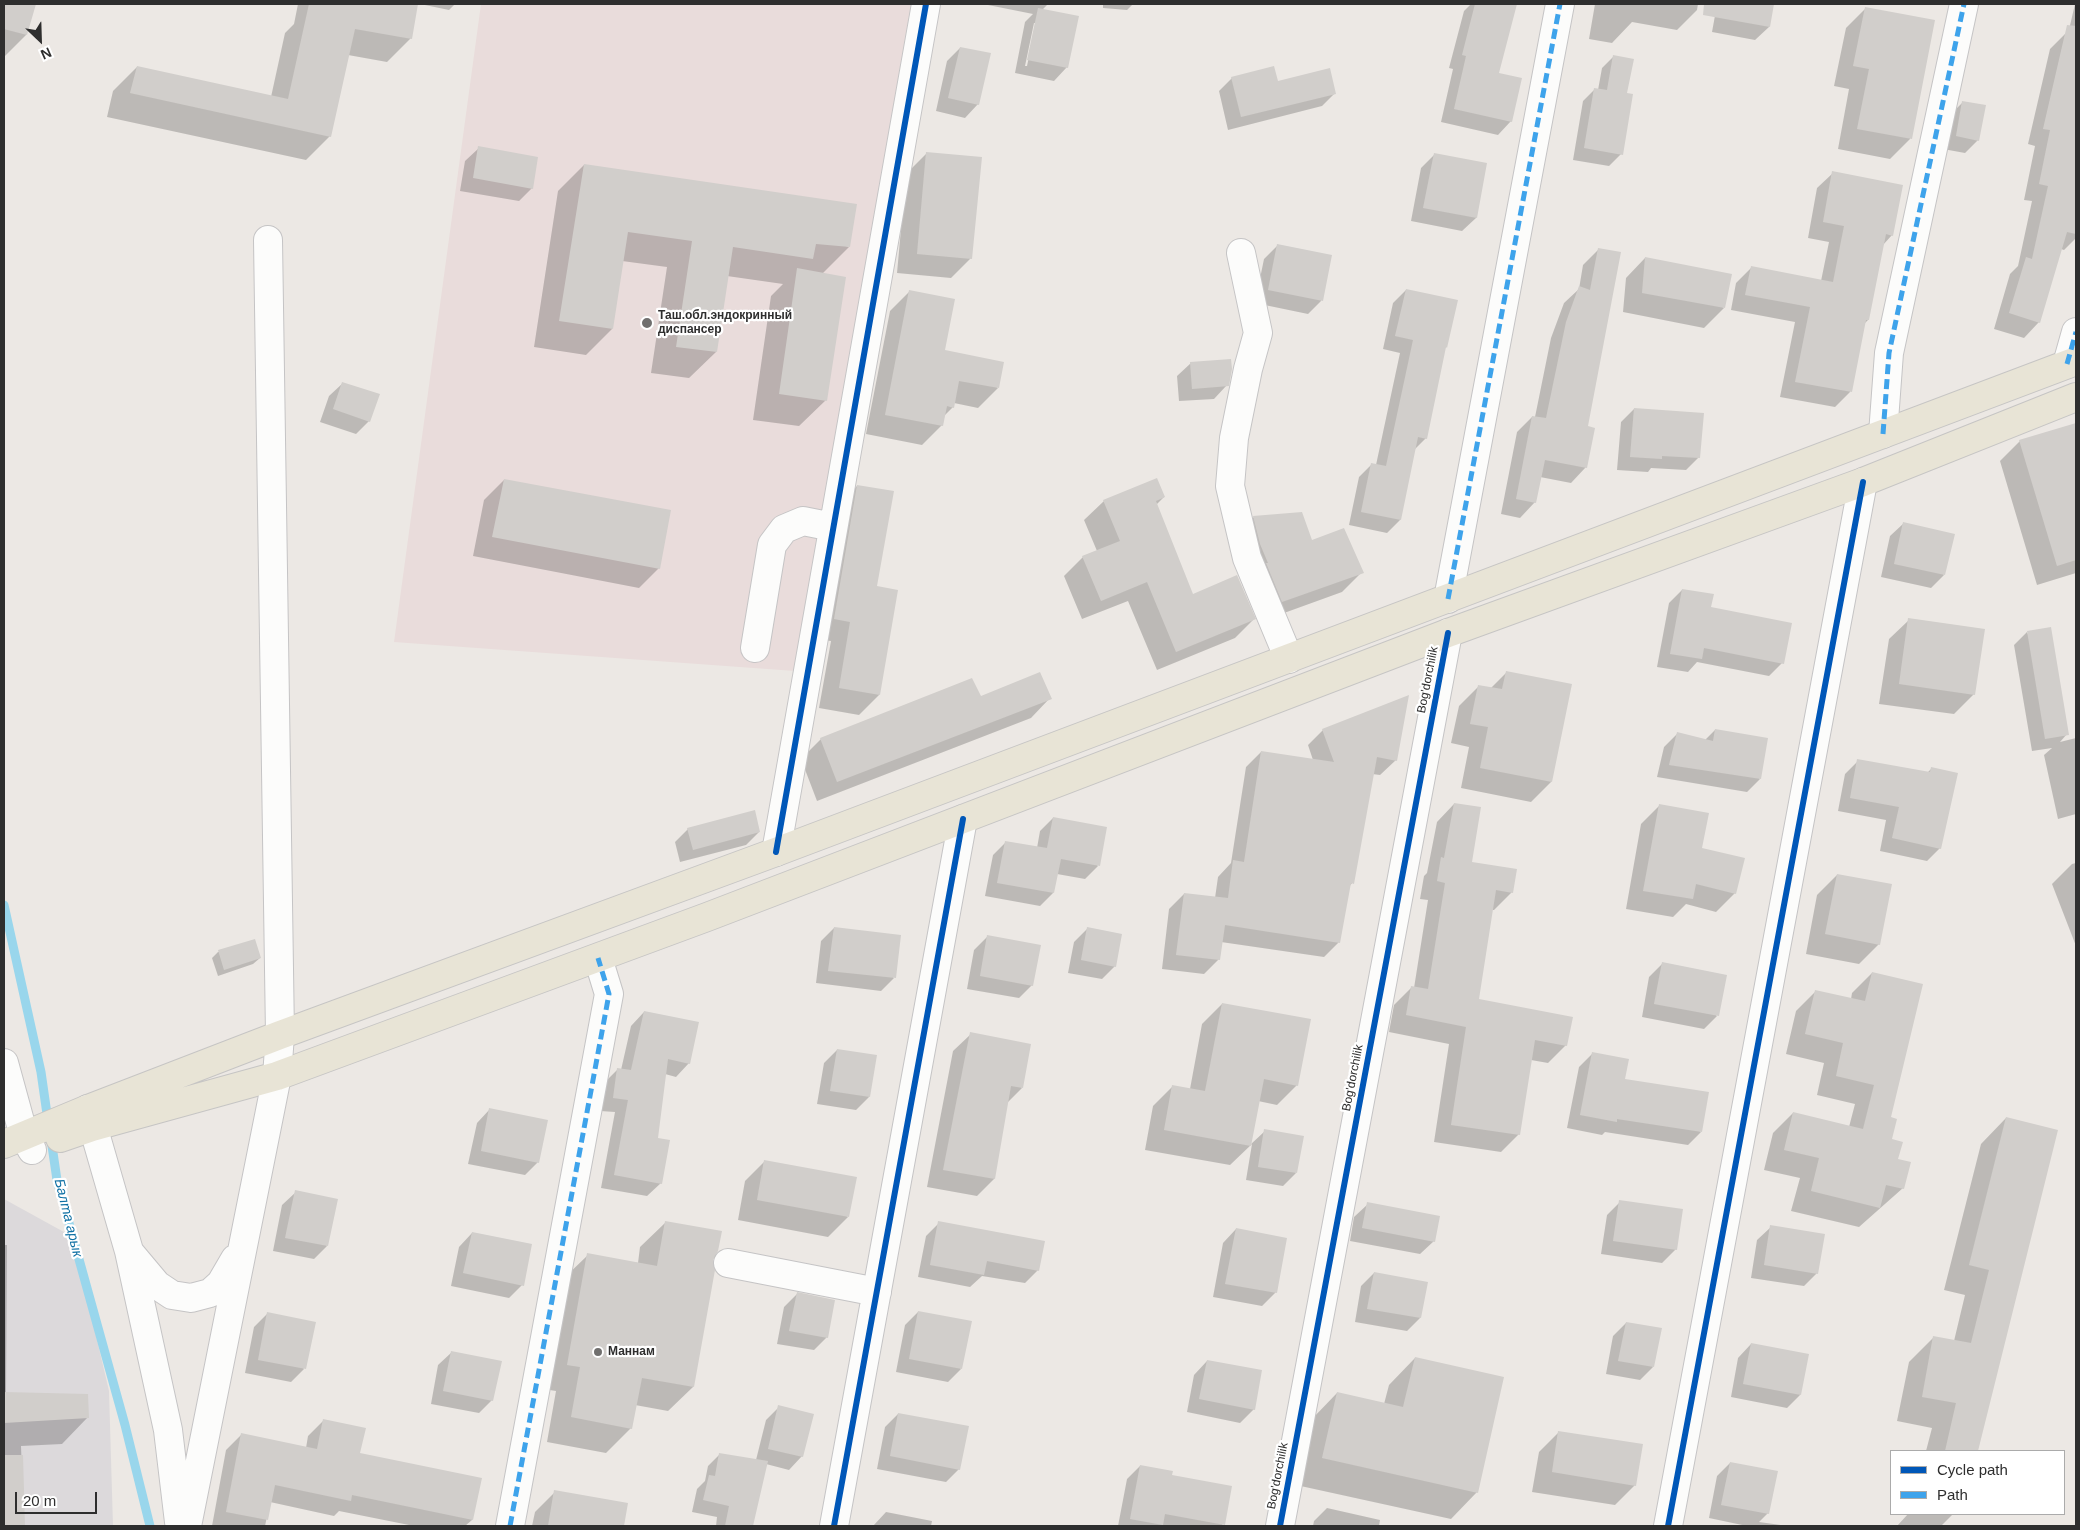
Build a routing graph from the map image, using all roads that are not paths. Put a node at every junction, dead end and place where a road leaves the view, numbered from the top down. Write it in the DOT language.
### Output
graph roads {
  1 [pos="926,4"];
  2 [pos="1560,4"];
  3 [pos="1964,4"];
  4 [pos="268,240"];
  5 [pos="1241,253"];
  6 [pos="2076,332"];
  7 [pos="2072,362"];
  8 [pos="2076,398"];
  9 [pos="1883,434"];
  10 [pos="1863,482"];
  11 [pos="833,526"];
  12 [pos="1448,599"];
  13 [pos="1448,633"];
  14 [pos="755,648"];
  15 [pos="1289,659"];
  16 [pos="963,819"];
  17 [pos="776,852"];
  18 [pos="598,958"];
  19 [pos="280,1035"];
  20 [pos="4,1063"];
  21 [pos="277,1076"];
  22 [pos="81,1122"];
  23 [pos="20,1143"];
  24 [pos="4,1160"];
  25 [pos="242,1247"];
  26 [pos="129,1251"];
  27 [pos="728,1263"];
  28 [pos="877,1292"];
  29 [pos="180,1526"];
  30 [pos="187,1526"];
  31 [pos="510,1526"];
  32 [pos="834,1526"];
  33 [pos="1280,1526"];
  34 [pos="1668,1526"];
  1 -- 11 [label="street"];
  2 -- 12 [label="street"];
  3 -- 9 [label="street"];
  4 -- 19 [label="street"];
  5 -- 15 [label="street"];
  6 -- 7 [label="street"];
  7 -- 9 [label="main road"];
  8 -- 10 [label="main road"];
  9 -- 12 [label="main road"];
  10 -- 13 [label="main road"];
  10 -- 34 [label="street"];
  11 -- 14 [label="street"];
  11 -- 17 [label="street"];
  12 -- 15 [label="main road"];
  13 -- 16 [label="main road"];
  13 -- 33 [label="street, Bog'dorchilik"];
  15 -- 17 [label="main road"];
  16 -- 18 [label="main road"];
  16 -- 28 [label="street"];
  17 -- 19 [label="main road"];
  18 -- 21 [label="main road"];
  18 -- 31 [label="street"];
  19 -- 21 [label="street"];
  19 -- 22 [label="main road"];
  20 -- 23 [label="street"];
  21 -- 22 [label="main road"];
  21 -- 25 [label="street"];
  22 -- 23 [label="main road"];
  22 -- 26 [label="street"];
  23 -- 24 [label="main road"];
  25 -- 26 [label="street"];
  25 -- 30 [label="street"];
  26 -- 29 [label="street"];
  27 -- 28 [label="street"];
  28 -- 32 [label="street"];
}
